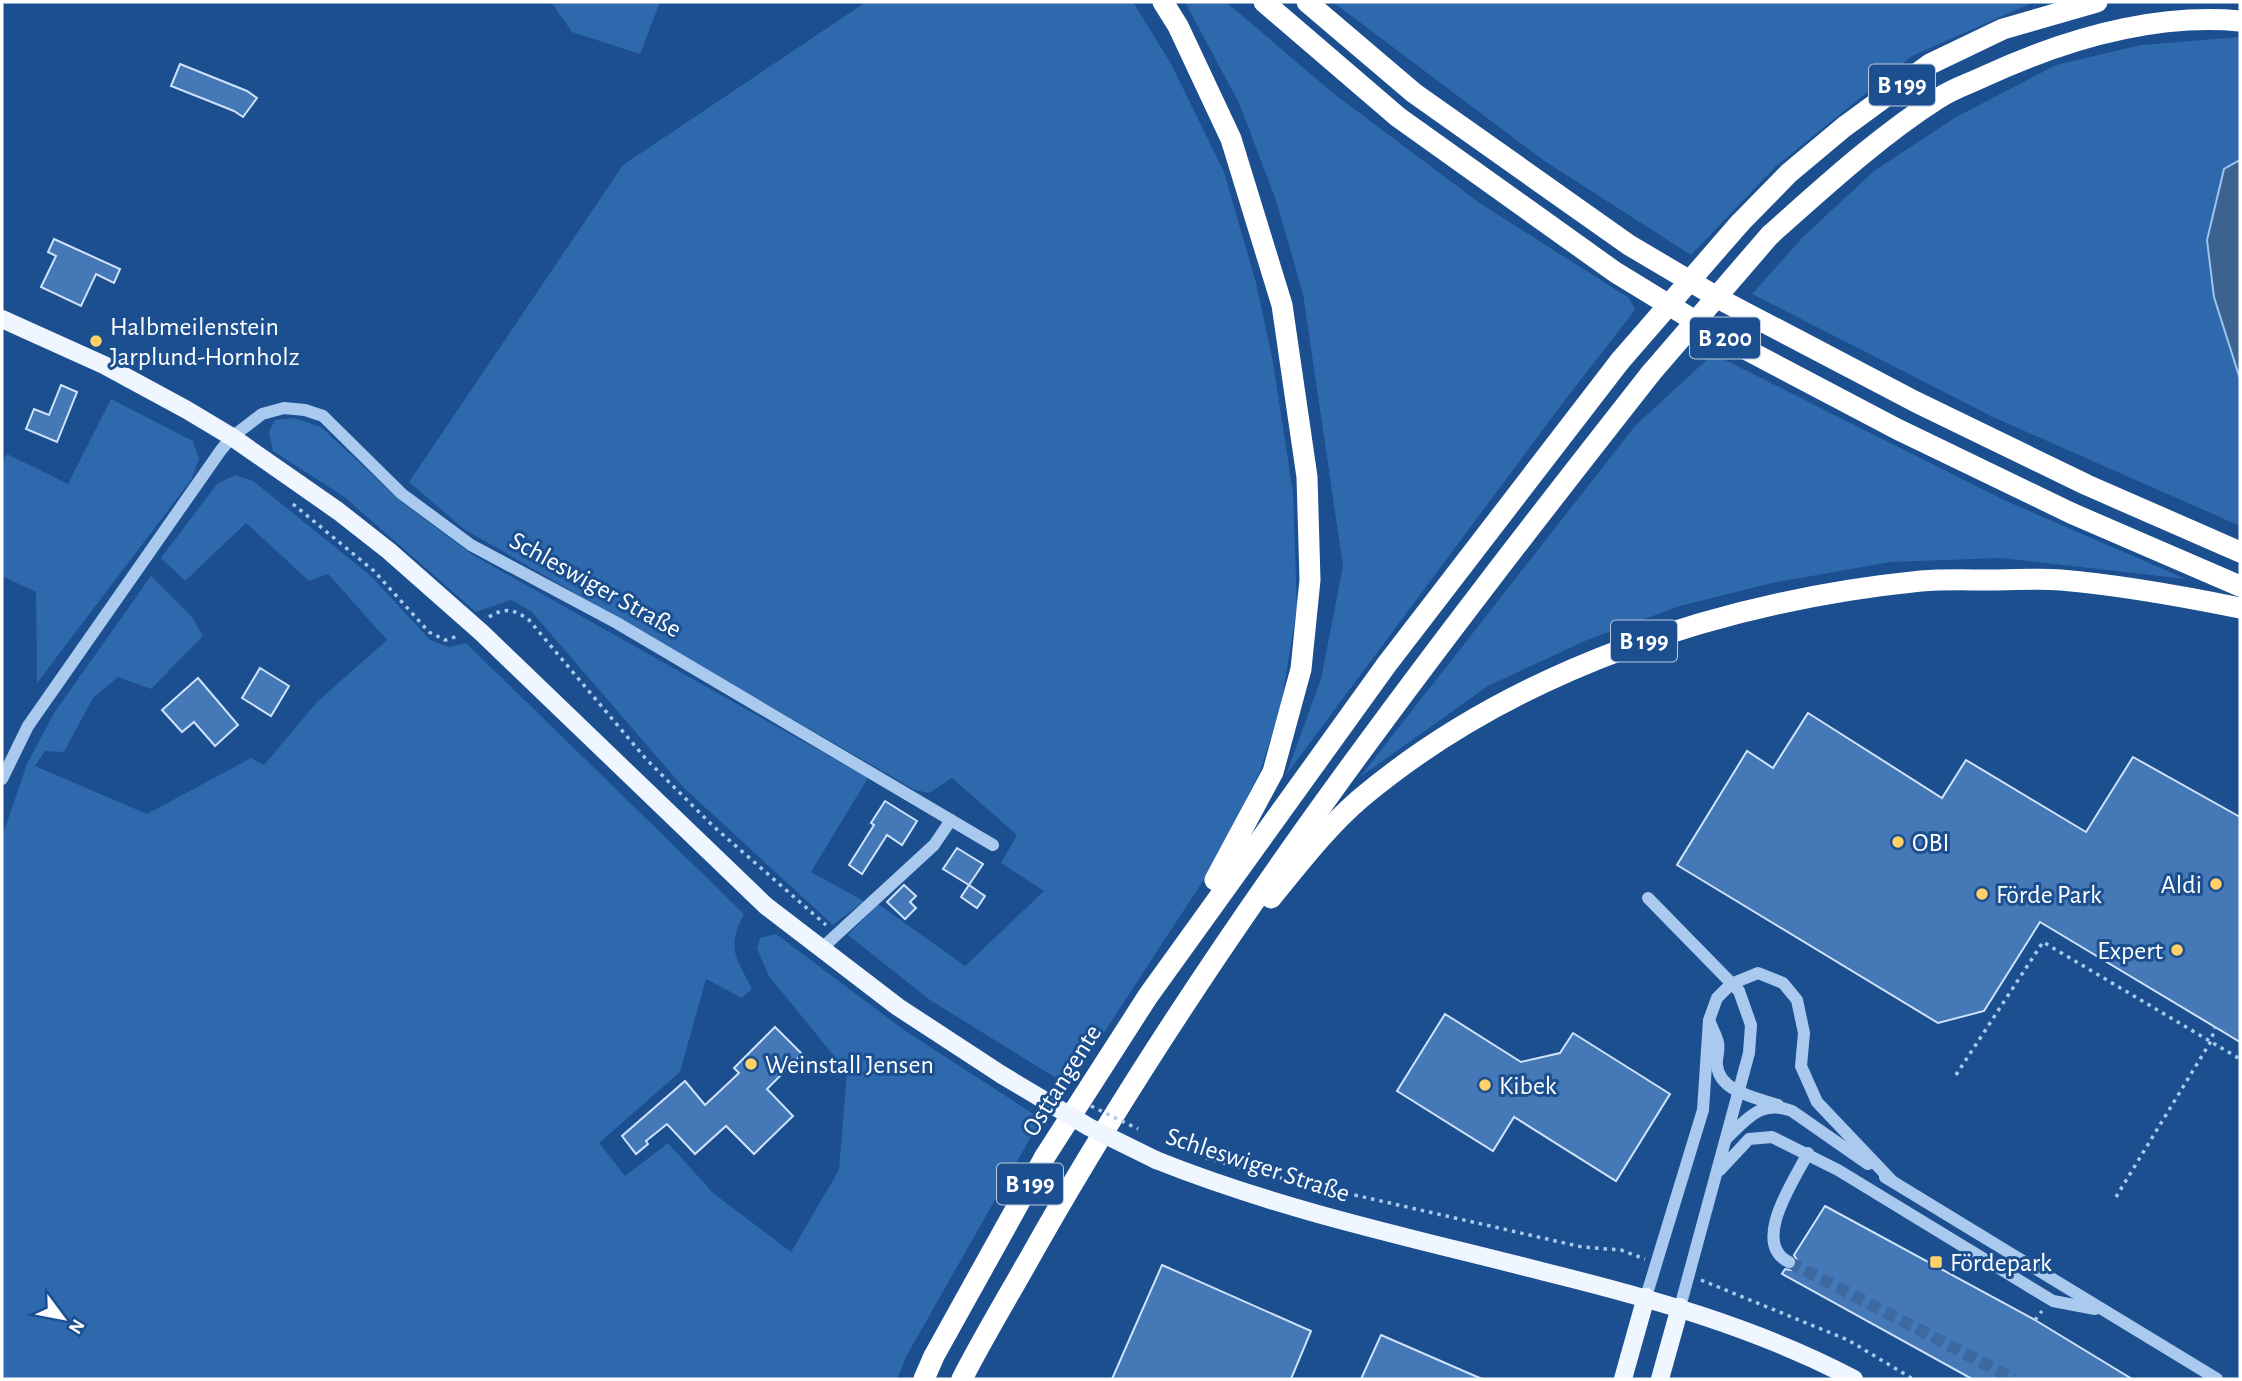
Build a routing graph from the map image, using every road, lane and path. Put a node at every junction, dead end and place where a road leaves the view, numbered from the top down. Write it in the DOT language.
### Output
graph roads {
  1 [pos="1163,2"];
  2 [pos="1264,2"];
  3 [pos="1307,2"];
  4 [pos="2097,2"];
  5 [pos="2240,21"];
  6 [pos="2,318"];
  7 [pos="232,438"];
  8 [pos="289,501"];
  9 [pos="2240,552"];
  10 [pos="2240,586"];
  11 [pos="2240,608"];
  12 [pos="487,618"];
  13 [pos="457,636"];
  14 [pos="2,779"];
  15 [pos="951,820"];
  16 [pos="993,845"];
  17 [pos="1648,898"];
  18 [pos="836,934"];
  19 [pos="821,949"];
  20 [pos="1731,984"];
  21 [pos="1148,996"];
  22 [pos="1180,1011"];
  23 [pos="1709,1020"];
  24 [pos="2216,1027"];
  25 [pos="2211,1041"];
  26 [pos="2240,1059"];
  27 [pos="1956,1075"];
  28 [pos="1738,1091"];
  29 [pos="1778,1105"];
  30 [pos="1726,1139"];
  31 [pos="1808,1153"];
  32 [pos="1199,1155"];
  33 [pos="1717,1173"];
  34 [pos="1892,1181"];
  35 [pos="2116,1197"];
  36 [pos="1790,1262"];
  37 [pos="1657,1263"];
  38 [pos="1689,1275"];
  39 [pos="1646,1297"];
  40 [pos="1680,1307"];
  41 [pos="2105,1312"];
  42 [pos="923,1379"];
  43 [pos="962,1379"];
  44 [pos="1623,1379"];
  45 [pos="1660,1379"];
  46 [pos="1854,1379"];
  47 [pos="1913,1379"];
  48 [pos="2217,1379"];
  1 -- 21 [label="highway"];
  2 -- 10 [label="highway, B 200"];
  3 -- 9 [label="highway, B 200"];
  4 -- 21 [label="highway, B 199, bridge"];
  5 -- 22 [label="highway, bridge"];
  6 -- 7 [label="main road, Schleswiger Straße"];
  7 -- 14 [label="street, Schleswiger Straße"];
  7 -- 15 [label="street, Schleswiger Straße"];
  7 -- 19 [label="main road, Schleswiger Straße"];
  8 -- 13 [label="path"];
  11 -- 22 [label="highway, B 199"];
  12 -- 18 [label="path"];
  15 -- 16 [label="street, Schleswiger Straße"];
  15 -- 18 [label="street"];
  17 -- 20 [label="street"];
  18 -- 19 [label="street"];
  19 -- 39 [label="main road, Schleswiger Straße, bridge"];
  20 -- 23 [label="street"];
  20 -- 28 [label="street"];
  20 -- 34 [label="street"];
  21 -- 42 [label="highway, Osttangente / B 199"];
  22 -- 43 [label="highway, B 199"];
  23 -- 28 [label="street"];
  23 -- 37 [label="street"];
  24 -- 25 [label="path"];
  25 -- 26 [label="path"];
  25 -- 27 [label="path"];
  25 -- 35 [label="path"];
  28 -- 29 [label="street"];
  28 -- 30 [label="street"];
  29 -- 30 [label="street"];
  29 -- 34 [label="street"];
  30 -- 33 [label="street"];
  31 -- 33 [label="street"];
  31 -- 36 [label="street"];
  31 -- 41 [label="street"];
  32 -- 37 [label="path"];
  33 -- 38 [label="street"];
  34 -- 41 [label="street"];
  37 -- 39 [label="street"];
  38 -- 40 [label="street"];
  38 -- 47 [label="path"];
  39 -- 40 [label="main road, Schleswiger Straße"];
  39 -- 44 [label="main road"];
  40 -- 45 [label="main road"];
  40 -- 46 [label="main road, Schleswiger Straße"];
  41 -- 48 [label="street"];
}
